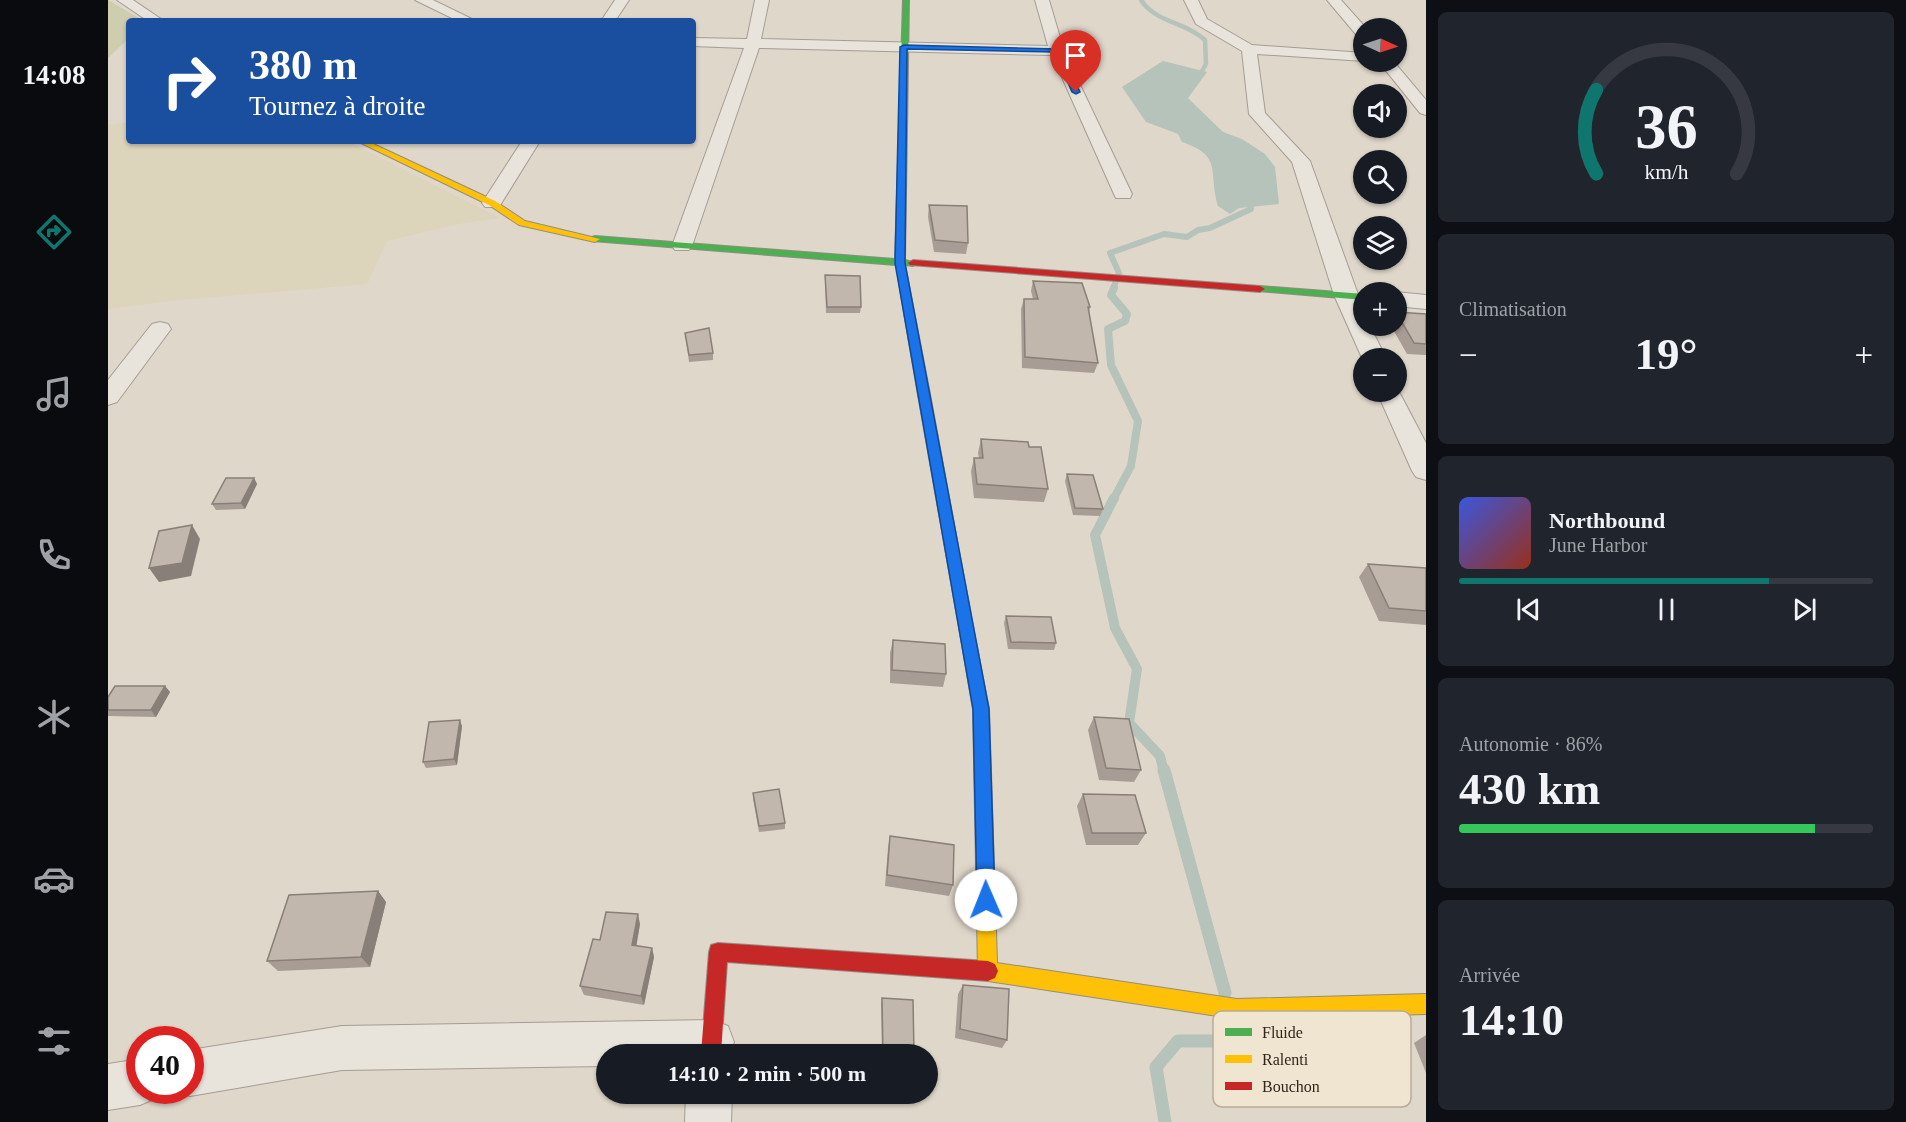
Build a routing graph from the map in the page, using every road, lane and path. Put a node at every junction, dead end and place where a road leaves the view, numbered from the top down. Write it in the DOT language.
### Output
graph roads {
  1 [pos="124,0"];
  2 [pos="422,0"];
  3 [pos="622,0"];
  4 [pos="762,0"];
  5 [pos="906,0"];
  6 [pos="1042,0"];
  7 [pos="1191,0"];
  8 [pos="1334,0"];
  9 [pos="152,18"];
  10 [pos="461,18"];
  11 [pos="610,18"];
  12 [pos="1353,22"];
  13 [pos="696,42"];
  14 [pos="753,43"];
  15 [pos="904,47"];
  16 [pos="1249,49"];
  17 [pos="1057,51"];
  18 [pos="1353,56"];
  19 [pos="1394,72"];
  20 [pos="1426,110"];
  21 [pos="368,144"];
  22 [pos="529,144"];
  23 [pos="1123,194"];
  24 [pos="492,203"];
  25 [pos="682,246"];
  26 [pos="900,263"];
  27 [pos="1345,295"];
  28 [pos="1353,296"];
  29 [pos="1407,300"];
  30 [pos="1426,302"];
  31 [pos="160,329"];
  32 [pos="1369,348"];
  33 [pos="108,397"];
  34 [pos="1394,402"];
  35 [pos="1426,471"];
  36 [pos="988,971"];
  37 [pos="1426,1004"];
  38 [pos="712,1044"];
  39 [pos="596,1048"];
  40 [pos="204,1071"];
  41 [pos="126,1084"];
  42 [pos="108,1087"];
  43 [pos="709,1104"];
  44 [pos="708,1122"];
  1 -- 9 [label="street"];
  2 -- 10 [label="street"];
  3 -- 11 [label="street"];
  4 -- 14 [label="street"];
  5 -- 15 [label="street"];
  6 -- 17 [label="street"];
  7 -- 16 [label="street"];
  8 -- 12 [label="street"];
  13 -- 14 [label="street"];
  14 -- 15 [label="street"];
  14 -- 25 [label="street"];
  15 -- 17 [label="street"];
  15 -- 26 [label="street"];
  16 -- 18 [label="street"];
  16 -- 27 [label="street"];
  17 -- 23 [label="street"];
  19 -- 20 [label="street"];
  21 -- 24 [label="street"];
  22 -- 24 [label="street"];
  24 -- 25 [label="street"];
  25 -- 26 [label="street"];
  26 -- 27 [label="street"];
  26 -- 36 [label="street"];
  27 -- 28 [label="street"];
  27 -- 32 [label="street"];
  29 -- 30 [label="street"];
  31 -- 33 [label="street"];
  34 -- 35 [label="street"];
  36 -- 37 [label="street"];
  36 -- 38 [label="street"];
  39 -- 40 [label="street"];
  41 -- 42 [label="street"];
  43 -- 44 [label="street"];
}
